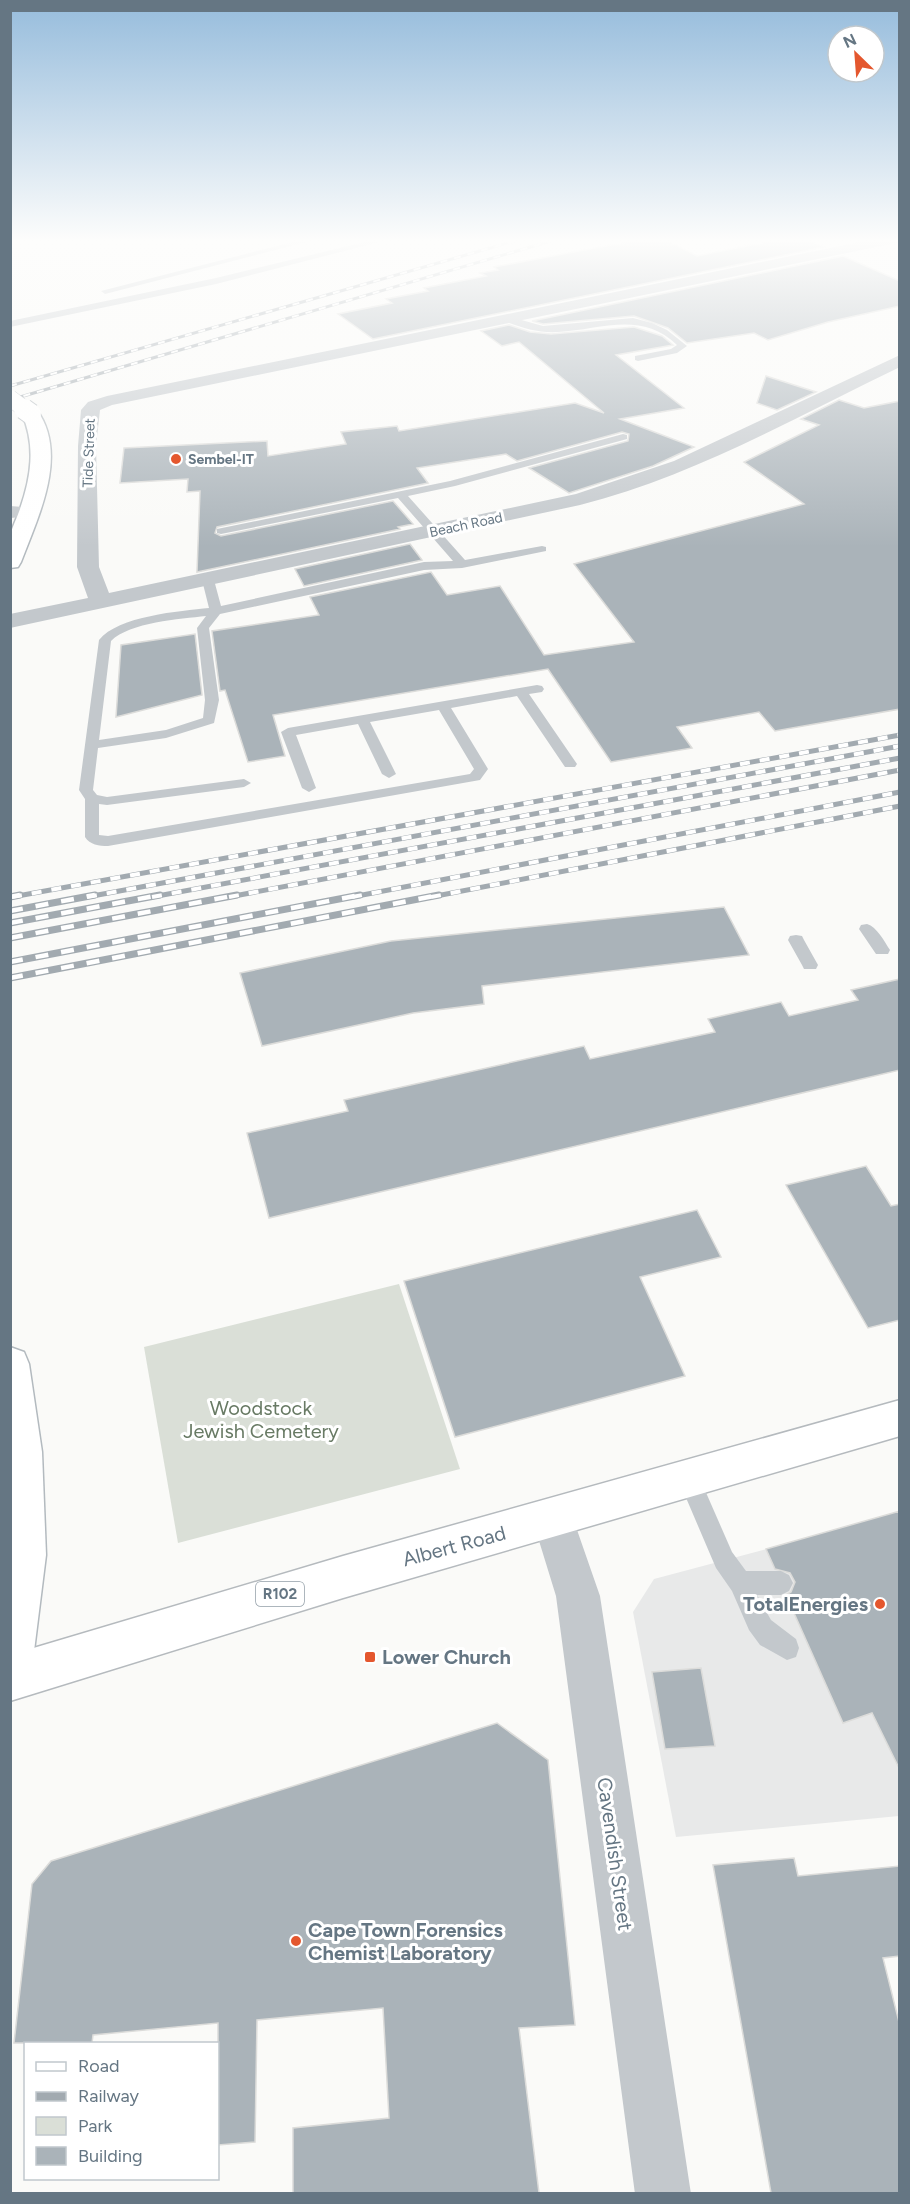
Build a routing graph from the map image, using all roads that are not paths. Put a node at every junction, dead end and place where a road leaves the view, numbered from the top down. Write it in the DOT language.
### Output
graph roads {
  1 [pos="400,341"];
  2 [pos="679,341"];
  3 [pos="638,358"];
  4 [pos="900,360"];
  5 [pos="10,398"];
  6 [pos="623,437"];
  7 [pos="401,495"];
  8 [pos="20,512"];
  9 [pos="221,531"];
  10 [pos="432,532"];
  11 [pos="542,549"];
  12 [pos="10,562"];
  13 [pos="462,564"];
  14 [pos="208,580"];
  15 [pos="101,602"];
  16 [pos="216,611"];
  17 [pos="10,621"];
  18 [pos="537,689"];
  19 [pos="521,692"];
  20 [pos="443,705"];
  21 [pos="362,720"];
  22 [pos="91,745"];
  23 [pos="570,764"];
  24 [pos="388,774"];
  25 [pos="244,783"];
  26 [pos="309,788"];
  27 [pos="92,799"];
  28 [pos="867,929"];
  29 [pos="796,940"];
  30 [pos="882,950"];
  31 [pos="810,964"];
  32 [pos="10,1364"];
  33 [pos="900,1418"];
  34 [pos="689,1479"];
  35 [pos="553,1518"];
  36 [pos="740,1583"];
  37 [pos="781,1583"];
  38 [pos="787,1648"];
  39 [pos="10,1659"];
  40 [pos="10,1678"];
  41 [pos="663,2193"];
  1 -- 15 [label="street, Tide Street"];
  2 -- 3 [label="lane"];
  4 -- 10 [label="street, Beach Road"];
  5 -- 8 [label="main road, bridge"];
  6 -- 7 [label="lane"];
  7 -- 9 [label="lane"];
  7 -- 10 [label="lane"];
  8 -- 12 [label="main road"];
  10 -- 13 [label="lane"];
  10 -- 14 [label="street, Beach Road"];
  11 -- 13 [label="lane"];
  13 -- 16 [label="lane"];
  14 -- 15 [label="street, Beach Road"];
  14 -- 16 [label="lane"];
  15 -- 17 [label="street, Beach Road"];
  16 -- 22 [label="lane"];
  16 -- 22 [label="lane"];
  18 -- 19 [label="lane"];
  19 -- 20 [label="lane"];
  19 -- 23 [label="lane"];
  20 -- 21 [label="lane"];
  20 -- 27 [label="lane"];
  21 -- 24 [label="lane"];
  21 -- 26 [label="lane"];
  22 -- 27 [label="lane"];
  25 -- 27 [label="lane"];
  28 -- 30 [label="lane"];
  29 -- 31 [label="lane"];
  32 -- 39 [label="main road"];
  33 -- 34 [label="main road, Albert Road / R102"];
  34 -- 35 [label="main road, Albert Road / R102"];
  34 -- 36 [label="lane"];
  35 -- 40 [label="main road, Albert Road / R102"];
  35 -- 41 [label="street, Cavendish Street"];
  36 -- 37 [label="lane"];
  36 -- 38 [label="lane"];
}
